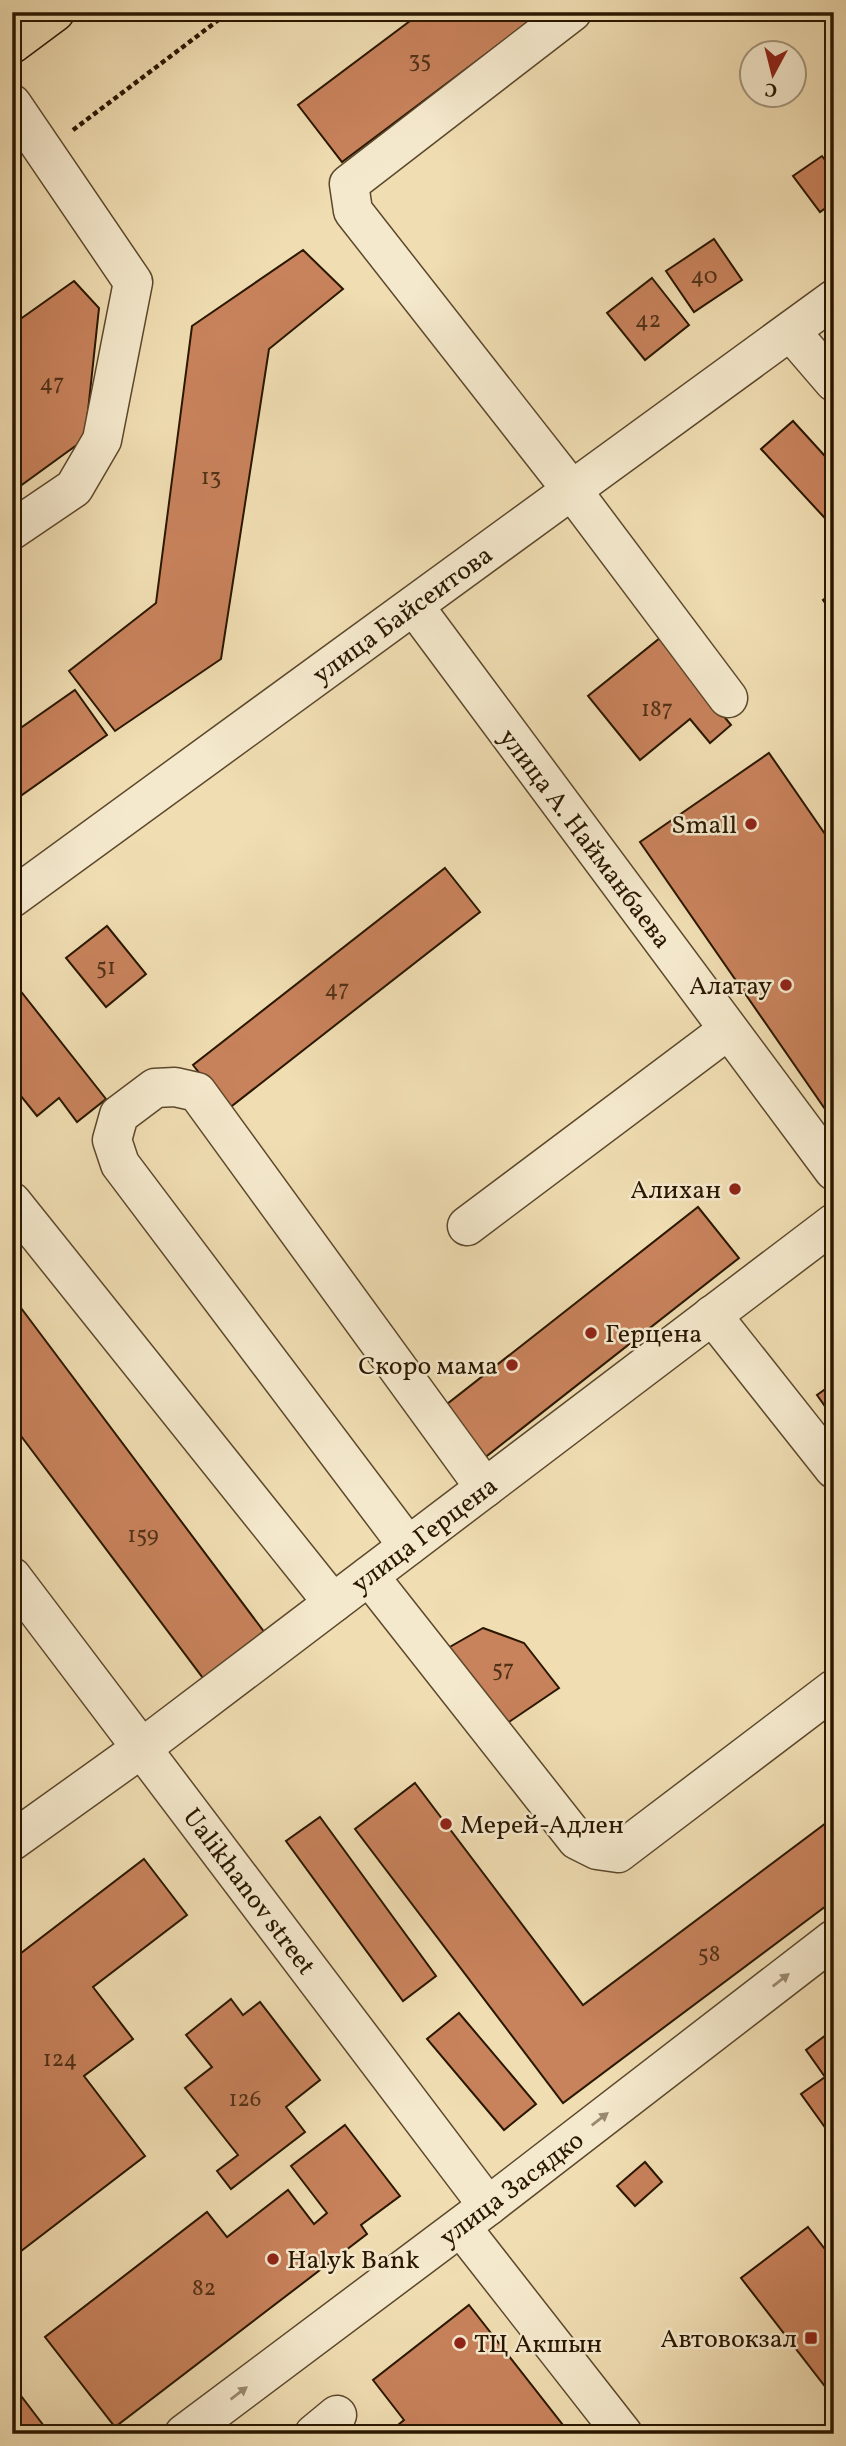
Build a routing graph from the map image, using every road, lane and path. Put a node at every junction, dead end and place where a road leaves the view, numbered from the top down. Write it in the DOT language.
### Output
graph roads {
  1 [pos="229,12"];
  2 [pos="572,12"];
  3 [pos="12,104"];
  4 [pos="45,152"];
  5 [pos="834,299"];
  6 [pos="791,332"];
  7 [pos="834,382"];
  8 [pos="571,489"];
  9 [pos="12,530"];
  10 [pos="414,606"];
  11 [pos="727,698"];
  12 [pos="12,898"];
  13 [pos="728,1030"];
  14 [pos="834,1171"];
  15 [pos="12,1202"];
  16 [pos="834,1223"];
  17 [pos="467,1226"];
  18 [pos="712,1315"];
  19 [pos="834,1469"];
  20 [pos="485,1488"];
  21 [pos="408,1546"];
  22 [pos="369,1576"];
  23 [pos="12,1577"];
  24 [pos="333,1603"];
  25 [pos="834,1689"];
  26 [pos="142,1748"];
  27 [pos="12,1841"];
  28 [pos="834,1939"];
  29 [pos="475,2216"];
  30 [pos="184,2434"];
  31 [pos="623,2434"];
  1 -- 4 [label="path"];
  2 -- 8 [label="street"];
  3 -- 4 [label="street"];
  4 -- 9 [label="street"];
  5 -- 6 [label="street, улица Байсеитова"];
  6 -- 7 [label="street"];
  6 -- 8 [label="street, улица Байсеитова"];
  8 -- 10 [label="street, улица Байсеитова"];
  8 -- 11 [label="street"];
  10 -- 12 [label="street, улица Байсеитова"];
  10 -- 13 [label="street, улица А. Найманбаева"];
  13 -- 14 [label="street, улица А. Найманбаева"];
  13 -- 17 [label="street"];
  15 -- 24 [label="street"];
  16 -- 18 [label="street, улица Герцена"];
  18 -- 19 [label="street"];
  18 -- 20 [label="street, улица Герцена"];
  20 -- 21 [label="street, улица Герцена"];
  20 -- 21 [label="street"];
  21 -- 22 [label="street, улица Герцена"];
  22 -- 24 [label="street, улица Герцена"];
  22 -- 25 [label="street"];
  23 -- 26 [label="street, Ualikhanov street"];
  24 -- 26 [label="street, улица Герцена"];
  26 -- 27 [label="street, улица Герцена"];
  26 -- 29 [label="street, Ualikhanov street"];
  29 -- 28 [label="street, улица Засядко, one-way"];
  30 -- 29 [label="street, улица Засядко, one-way"];
  29 -- 31 [label="street, Ualikhanov street"];
}
